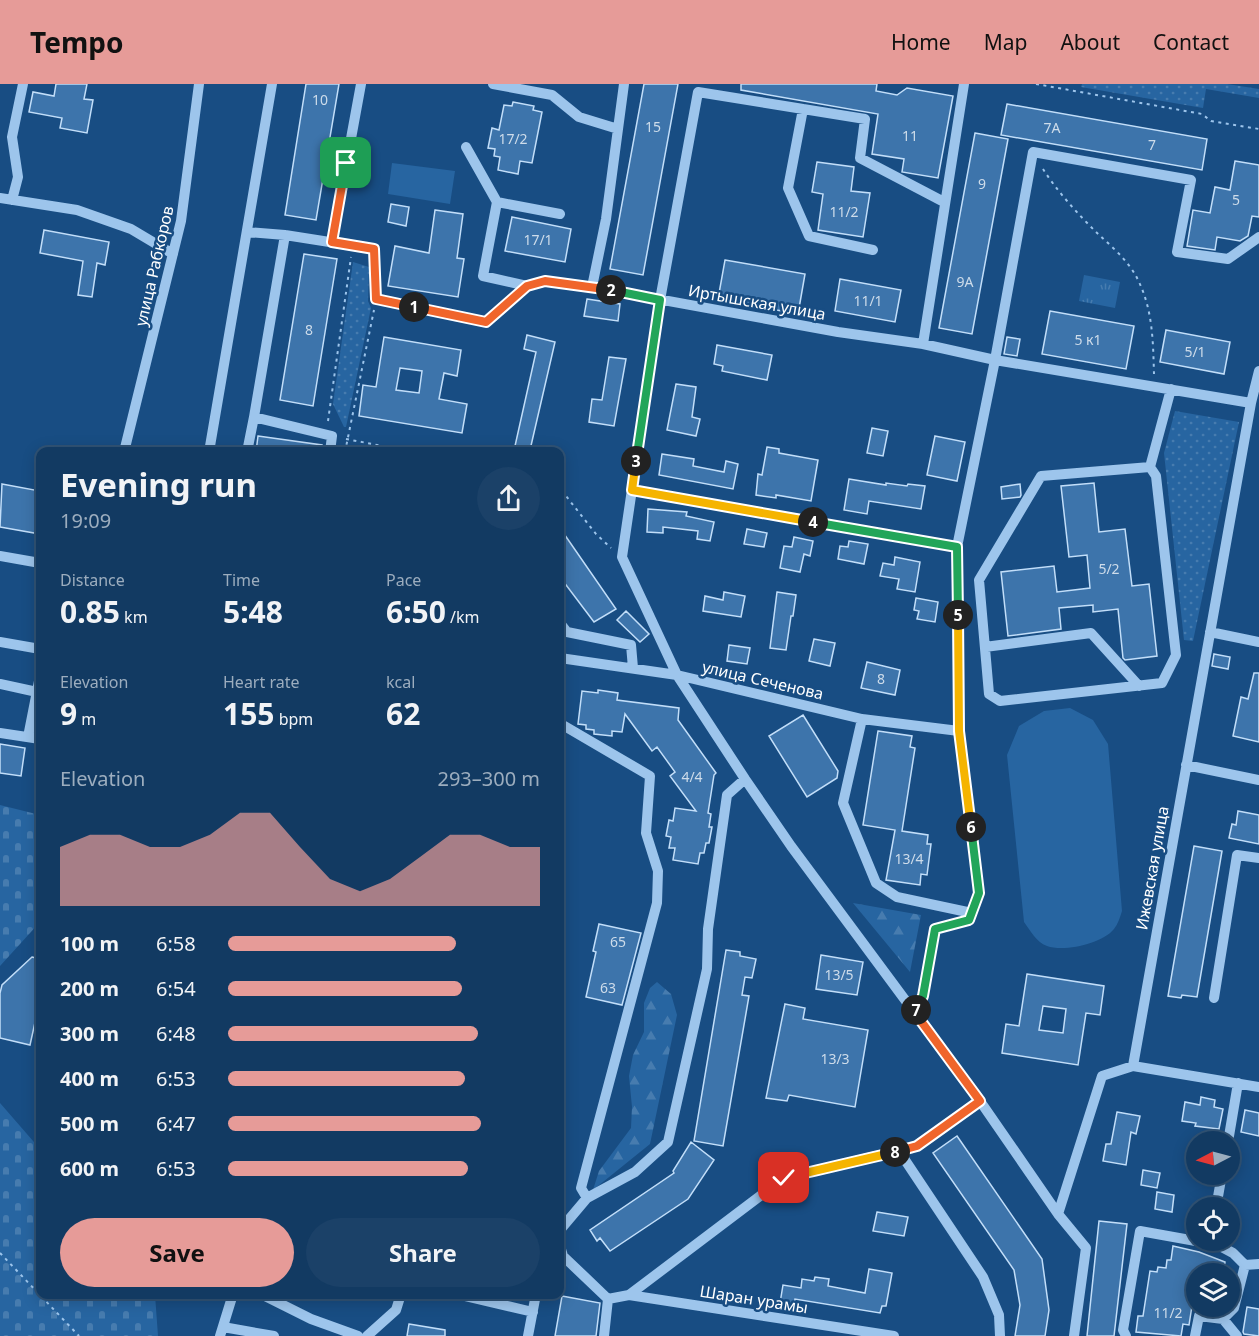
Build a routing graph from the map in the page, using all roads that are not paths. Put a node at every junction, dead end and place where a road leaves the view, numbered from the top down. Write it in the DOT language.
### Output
graph roads {
  1 [pos="23,84"];
  2 [pos="199,84"];
  3 [pos="272,84"];
  4 [pos="361,84"];
  5 [pos="624,84"];
  6 [pos="963,84"];
  7 [pos="500,85"];
  8 [pos="804,109"];
  9 [pos="618,129"];
  10 [pos="466,147"];
  11 [pos="0,198"];
  12 [pos="12,200"];
  13 [pos="497,202"];
  14 [pos="944,202"];
  15 [pos="560,213"];
  16 [pos="248,232"];
  17 [pos="285,235"];
  18 [pos="1259,237"];
  19 [pos="332,242"];
  20 [pos="873,249"];
  21 [pos="173,254"];
  22 [pos="527,286"];
  23 [pos="592,287"];
  24 [pos="660,300"];
  25 [pos="923,344"];
  26 [pos="995,360"];
  27 [pos="1259,371"];
  28 [pos="1171,389"];
  29 [pos="1251,403"];
  30 [pos="254,417"];
  31 [pos="125,447"];
  32 [pos="210,447"];
  33 [pos="248,447"];
  34 [pos="330,447"];
  35 [pos="1150,467"];
  36 [pos="632,490"];
  37 [pos="957,547"];
  38 [pos="0,556"];
  39 [pos="36,562"];
  40 [pos="564,628"];
  41 [pos="1210,632"];
  42 [pos="0,642"];
  43 [pos="1259,642"];
  44 [pos="985,647"];
  45 [pos="36,649"];
  46 [pos="564,659"];
  47 [pos="633,668"];
  48 [pos="677,675"];
  49 [pos="0,684"];
  50 [pos="1139,686"];
  51 [pos="36,692"];
  52 [pos="36,697"];
  53 [pos="862,718"];
  54 [pos="564,726"];
  55 [pos="959,731"];
  56 [pos="0,733"];
  57 [pos="28,737"];
  58 [pos="36,738"];
  59 [pos="1186,765"];
  60 [pos="745,779"];
  61 [pos="1259,780"];
  62 [pos="1259,858"];
  63 [pos="972,913"];
  64 [pos="1214,998"];
  65 [pos="915,1013"];
  66 [pos="1133,1066"];
  67 [pos="1239,1083"];
  68 [pos="1259,1087"];
  69 [pos="980,1101"];
  70 [pos="1230,1131"];
  71 [pos="899,1150"];
  72 [pos="587,1198"];
  73 [pos="1058,1214"];
  74 [pos="564,1225"];
  75 [pos="1186,1238"];
  76 [pos="1230,1251"];
  77 [pos="564,1257"];
  78 [pos="1259,1264"];
  79 [pos="1245,1265"];
  80 [pos="629,1295"];
  81 [pos="231,1299"];
  82 [pos="271,1299"];
  83 [pos="399,1299"];
  84 [pos="477,1299"];
  85 [pos="535,1299"];
  86 [pos="608,1299"];
  87 [pos="533,1312"];
  88 [pos="1223,1319"];
  89 [pos="221,1332"];
  90 [pos="274,1336"];
  91 [pos="358,1336"];
  92 [pos="367,1336"];
  93 [pos="528,1336"];
  94 [pos="604,1336"];
  95 [pos="894,1336"];
  96 [pos="1000,1336"];
  97 [pos="1074,1336"];
  98 [pos="1126,1336"];
  99 [pos="1195,1336"];
  100 [pos="1237,1336"];
  1 -- 12 [label="street"];
  2 -- 21 [label="street, улица Рабкоров"];
  3 -- 16 [label="street"];
  4 -- 19 [label="street"];
  5 -- 9 [label="street"];
  6 -- 14 [label="street"];
  7 -- 9 [label="street"];
  8 -- 14 [label="street"];
  8 -- 20 [label="street"];
  8 -- 24 [label="street"];
  9 -- 23 [label="street"];
  10 -- 13 [label="street"];
  11 -- 12 [label="street"];
  12 -- 21 [label="street"];
  13 -- 15 [label="street"];
  13 -- 22 [label="street"];
  14 -- 25 [label="street"];
  16 -- 17 [label="street"];
  16 -- 32 [label="street"];
  17 -- 19 [label="street"];
  17 -- 30 [label="street"];
  18 -- 26 [label="street"];
  19 -- 22 [label="street"];
  21 -- 31 [label="street, улица Рабкоров"];
  22 -- 23 [label="street, Иртышская улица"];
  23 -- 24 [label="street, Иртышская улица"];
  24 -- 25 [label="street, Иртышская улица"];
  24 -- 36 [label="street"];
  25 -- 26 [label="street, Иртышская улица"];
  26 -- 28 [label="street, Иртышская улица"];
  26 -- 37 [label="street"];
  27 -- 29 [label="street, Ижевская улица"];
  28 -- 29 [label="street, Иртышская улица"];
  28 -- 35 [label="street"];
  29 -- 41 [label="street, Ижевская улица"];
  30 -- 33 [label="street"];
  30 -- 34 [label="street"];
  35 -- 44 [label="street"];
  35 -- 50 [label="street"];
  36 -- 37 [label="street"];
  36 -- 48 [label="street"];
  37 -- 55 [label="street"];
  38 -- 39 [label="street"];
  40 -- 47 [label="street"];
  41 -- 43 [label="street"];
  41 -- 59 [label="street, Ижевская улица"];
  42 -- 45 [label="street"];
  44 -- 50 [label="street"];
  44 -- 50 [label="street"];
  46 -- 47 [label="street, улица Сеченова"];
  47 -- 48 [label="street, улица Сеченова"];
  48 -- 53 [label="street, улица Сеченова"];
  48 -- 60 [label="street"];
  49 -- 51 [label="street"];
  52 -- 57 [label="street"];
  53 -- 55 [label="street, улица Сеченова"];
  53 -- 63 [label="street"];
  54 -- 72 [label="street"];
  55 -- 63 [label="street"];
  56 -- 57 [label="street"];
  57 -- 58 [label="street"];
  59 -- 61 [label="street"];
  59 -- 66 [label="street, Ижевская улица"];
  60 -- 65 [label="street"];
  60 -- 72 [label="street"];
  62 -- 64 [label="street"];
  63 -- 65 [label="street"];
  65 -- 69 [label="street"];
  66 -- 67 [label="street"];
  66 -- 73 [label="street"];
  67 -- 68 [label="street"];
  67 -- 70 [label="street"];
  69 -- 71 [label="street"];
  69 -- 73 [label="street"];
  71 -- 80 [label="street"];
  71 -- 96 [label="street"];
  72 -- 74 [label="street"];
  73 -- 97 [label="street"];
  75 -- 98 [label="street"];
  76 -- 79 [label="street"];
  77 -- 86 [label="street"];
  78 -- 79 [label="street"];
  79 -- 88 [label="street"];
  80 -- 86 [label="street, Шаран урамы"];
  80 -- 95 [label="street, Шаран урамы"];
  81 -- 89 [label="street"];
  82 -- 91 [label="street"];
  83 -- 92 [label="street"];
  84 -- 87 [label="street"];
  85 -- 87 [label="street"];
  86 -- 94 [label="street"];
  87 -- 93 [label="street"];
  88 -- 99 [label="street"];
  88 -- 100 [label="street"];
  89 -- 90 [label="street"];
}
